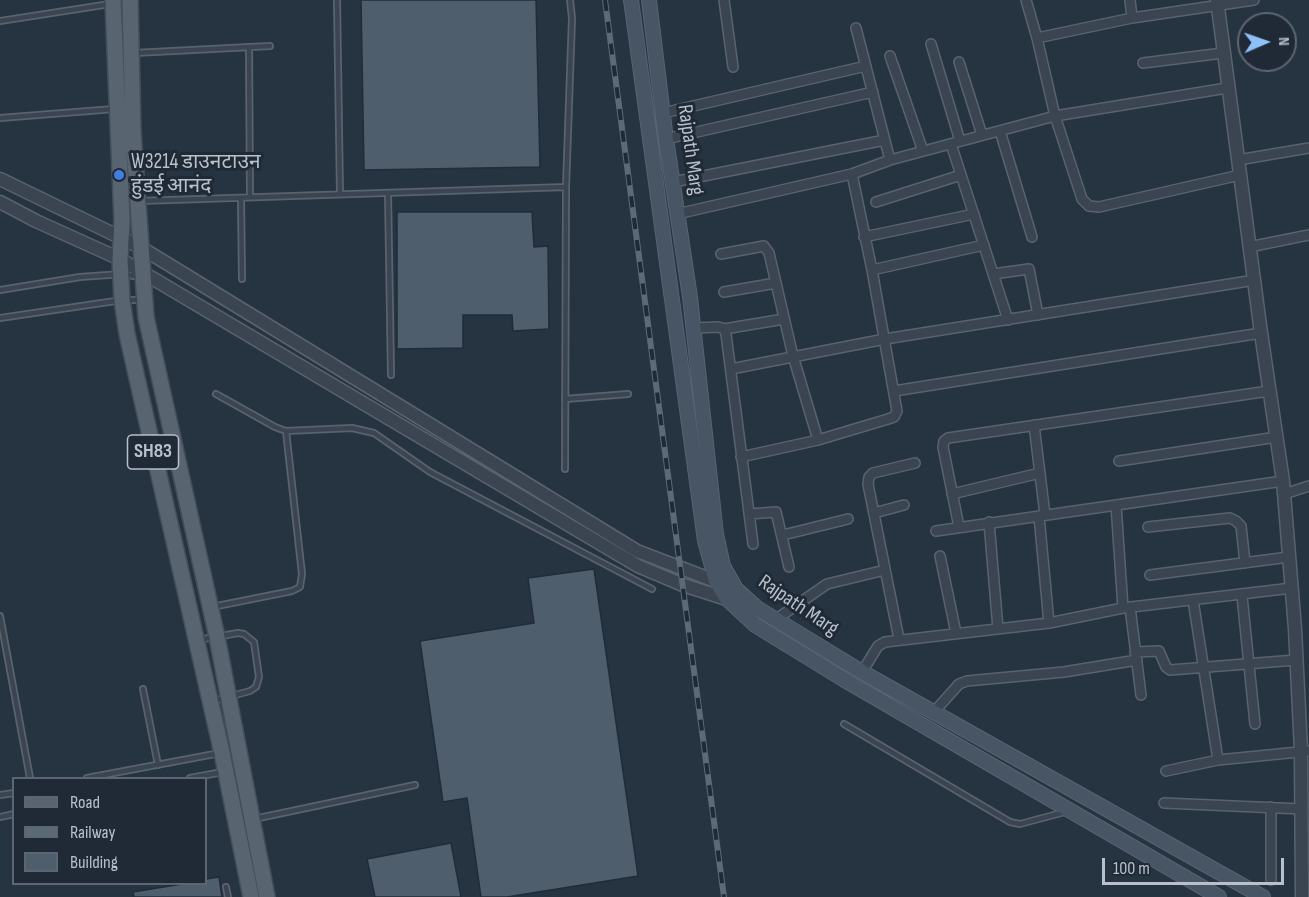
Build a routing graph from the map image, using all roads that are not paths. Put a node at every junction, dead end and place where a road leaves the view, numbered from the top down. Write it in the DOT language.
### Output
graph roads {
  1 [pos="130,0"];
  2 [pos="337,0"];
  3 [pos="570,0"];
  4 [pos="631,0"];
  5 [pos="649,0"];
  6 [pos="724,0"];
  7 [pos="1026,0"];
  8 [pos="1130,0"];
  9 [pos="1254,0"];
  10 [pos="113,2"];
  11 [pos="1217,3"];
  12 [pos="1132,18"];
  13 [pos="0,21"];
  14 [pos="856,27"];
  15 [pos="1037,38"];
  16 [pos="931,44"];
  17 [pos="270,46"];
  18 [pos="249,47"];
  19 [pos="1223,52"];
  20 [pos="131,53"];
  21 [pos="890,56"];
  22 [pos="959,62"];
  23 [pos="1143,63"];
  24 [pos="866,66"];
  25 [pos="733,67"];
  26 [pos="1227,88"];
  27 [pos="873,92"];
  28 [pos="116,109"];
  29 [pos="663,113"];
  30 [pos="1054,116"];
  31 [pos="0,118"];
  32 [pos="1000,130"];
  33 [pos="982,135"];
  34 [pos="666,138"];
  35 [pos="885,140"];
  36 [pos="956,143"];
  37 [pos="1309,148"];
  38 [pos="923,151"];
  39 [pos="890,160"];
  40 [pos="1238,160"];
  41 [pos="852,174"];
  42 [pos="961,175"];
  43 [pos="1240,175"];
  44 [pos="0,179"];
  45 [pos="673,182"];
  46 [pos="566,187"];
  47 [pos="388,193"];
  48 [pos="340,194"];
  49 [pos="250,197"];
  50 [pos="241,198"];
  51 [pos="137,201"];
  52 [pos="0,202"];
  53 [pos="876,202"];
  54 [pos="677,214"];
  55 [pos="974,214"];
  56 [pos="1309,235"];
  57 [pos="122,237"];
  58 [pos="864,237"];
  59 [pos="1032,237"];
  60 [pos="984,245"];
  61 [pos="140,247"];
  62 [pos="1250,247"];
  63 [pos="721,254"];
  64 [pos="121,266"];
  65 [pos="872,270"];
  66 [pos="993,274"];
  67 [pos="142,275"];
  68 [pos="242,279"];
  69 [pos="1255,280"];
  70 [pos="776,283"];
  71 [pos="0,290"];
  72 [pos="723,292"];
  73 [pos="122,300"];
  74 [pos="144,300"];
  75 [pos="1038,315"];
  76 [pos="0,318"];
  77 [pos="784,319"];
  78 [pos="1008,320"];
  79 [pos="693,328"];
  80 [pos="724,329"];
  81 [pos="1261,333"];
  82 [pos="885,339"];
  83 [pos="793,356"];
  84 [pos="731,369"];
  85 [pos="392,375"];
  86 [pos="894,391"];
  87 [pos="1269,391"];
  88 [pos="216,394"];
  89 [pos="628,394"];
  90 [pos="565,399"];
  91 [pos="1034,425"];
  92 [pos="286,430"];
  93 [pos="1276,436"];
  94 [pos="818,440"];
  95 [pos="394,441"];
  96 [pos="394,448"];
  97 [pos="741,457"];
  98 [pos="1119,461"];
  99 [pos="915,463"];
  100 [pos="565,469"];
  101 [pos="1040,474"];
  102 [pos="1283,481"];
  103 [pos="1309,486"];
  104 [pos="952,494"];
  105 [pos="1284,494"];
  106 [pos="904,505"];
  107 [pos="1116,505"];
  108 [pos="874,513"];
  109 [pos="749,514"];
  110 [pos="1042,516"];
  111 [pos="848,519"];
  112 [pos="988,522"];
  113 [pos="959,527"];
  114 [pos="1148,527"];
  115 [pos="936,531"];
  116 [pos="783,535"];
  117 [pos="753,544"];
  118 [pos="940,556"];
  119 [pos="1289,557"];
  120 [pos="1245,563"];
  121 [pos="789,567"];
  122 [pos="885,570"];
  123 [pos="1150,574"];
  124 [pos="716,581"];
  125 [pos="1292,588"];
  126 [pos="652,589"];
  127 [pos="732,594"];
  128 [pos="1242,596"];
  129 [pos="1193,600"];
  130 [pos="210,607"];
  131 [pos="1127,607"];
  132 [pos="0,616"];
  133 [pos="775,620"];
  134 [pos="1049,623"];
  135 [pos="998,629"];
  136 [pos="956,633"];
  137 [pos="217,637"];
  138 [pos="899,639"];
  139 [pos="196,640"];
  140 [pos="1136,656"];
  141 [pos="1296,660"];
  142 [pos="1249,664"];
  143 [pos="1204,668"];
  144 [pos="862,672"];
  145 [pos="143,690"];
  146 [pos="1141,694"];
  147 [pos="228,698"];
  148 [pos="210,702"];
  149 [pos="934,712"];
  150 [pos="844,724"];
  151 [pos="1255,724"];
  152 [pos="1305,751"];
  153 [pos="222,753"];
  154 [pos="1218,760"];
  155 [pos="158,765"];
  156 [pos="225,771"];
  157 [pos="1166,771"];
  158 [pos="30,777"];
  159 [pos="92,777"];
  160 [pos="195,777"];
  161 [pos="415,785"];
  162 [pos="1164,802"];
  163 [pos="1271,807"];
  164 [pos="1071,811"];
  165 [pos="1305,811"];
  166 [pos="252,819"];
  167 [pos="1271,880"];
  168 [pos="226,887"];
  169 [pos="228,897"];
  170 [pos="251,897"];
  171 [pos="267,897"];
  172 [pos="1219,897"];
  173 [pos="1263,897"];
  174 [pos="1302,897"];
  1 -- 20 [label="main road, SH83"];
  2 -- 48 [label="lane"];
  3 -- 46 [label="lane"];
  4 -- 124 [label="main road, Rajpath Marg"];
  5 -- 29 [label="main road, Rajpath Marg"];
  6 -- 25 [label="street"];
  7 -- 15 [label="street"];
  8 -- 12 [label="street"];
  9 -- 11 [label="street"];
  10 -- 13 [label="lane"];
  10 -- 28 [label="main road, SH83"];
  11 -- 12 [label="street"];
  11 -- 19 [label="street"];
  12 -- 15 [label="street"];
  14 -- 24 [label="street"];
  15 -- 30 [label="street"];
  16 -- 36 [label="street"];
  17 -- 18 [label="lane"];
  18 -- 20 [label="lane"];
  18 -- 49 [label="lane"];
  19 -- 23 [label="street"];
  19 -- 26 [label="street"];
  20 -- 51 [label="main road, SH83"];
  21 -- 38 [label="street"];
  22 -- 33 [label="street"];
  24 -- 27 [label="street"];
  24 -- 29 [label="street"];
  26 -- 30 [label="street"];
  26 -- 40 [label="street"];
  27 -- 34 [label="street"];
  27 -- 35 [label="street"];
  28 -- 31 [label="lane"];
  28 -- 57 [label="main road, SH83"];
  29 -- 34 [label="main road, Rajpath Marg"];
  30 -- 32 [label="street"];
  30 -- 43 [label="street"];
  32 -- 33 [label="street"];
  32 -- 59 [label="street"];
  33 -- 36 [label="street"];
  34 -- 45 [label="main road, Rajpath Marg"];
  35 -- 39 [label="street"];
  35 -- 45 [label="street"];
  36 -- 38 [label="street"];
  36 -- 42 [label="street"];
  37 -- 40 [label="street"];
  38 -- 39 [label="street"];
  39 -- 41 [label="street"];
  40 -- 43 [label="street"];
  41 -- 54 [label="street"];
  41 -- 58 [label="street"];
  42 -- 53 [label="street"];
  42 -- 55 [label="street"];
  43 -- 62 [label="street"];
  44 -- 57 [label="street"];
  45 -- 54 [label="main road, Rajpath Marg"];
  46 -- 47 [label="lane"];
  46 -- 90 [label="lane"];
  47 -- 48 [label="lane"];
  47 -- 85 [label="lane"];
  48 -- 49 [label="lane"];
  49 -- 50 [label="lane"];
  50 -- 51 [label="lane"];
  50 -- 68 [label="lane"];
  51 -- 61 [label="main road, SH83"];
  52 -- 64 [label="street"];
  54 -- 79 [label="main road, Rajpath Marg"];
  55 -- 58 [label="street"];
  55 -- 60 [label="street"];
  56 -- 62 [label="street"];
  57 -- 61 [label="street"];
  57 -- 64 [label="main road, SH83"];
  58 -- 65 [label="street"];
  60 -- 65 [label="street"];
  60 -- 66 [label="street"];
  61 -- 67 [label="main road, SH83"];
  61 -- 124 [label="street"];
  62 -- 69 [label="street"];
  63 -- 70 [label="street"];
  64 -- 67 [label="street"];
  64 -- 71 [label="lane"];
  64 -- 73 [label="main road, SH83"];
  65 -- 82 [label="street"];
  66 -- 75 [label="street"];
  66 -- 78 [label="street"];
  67 -- 74 [label="main road, SH83"];
  67 -- 127 [label="street"];
  69 -- 75 [label="street"];
  69 -- 81 [label="street"];
  70 -- 72 [label="street"];
  70 -- 77 [label="street"];
  73 -- 74 [label="lane"];
  73 -- 76 [label="lane"];
  73 -- 139 [label="main road, SH83"];
  74 -- 130 [label="main road, SH83"];
  75 -- 78 [label="street"];
  77 -- 80 [label="street"];
  77 -- 83 [label="street"];
  78 -- 82 [label="street"];
  79 -- 80 [label="street"];
  79 -- 127 [label="main road, Rajpath Marg"];
  80 -- 84 [label="street"];
  81 -- 86 [label="street"];
  81 -- 87 [label="street"];
  82 -- 83 [label="street"];
  82 -- 86 [label="street"];
  83 -- 84 [label="street"];
  83 -- 94 [label="street"];
  84 -- 97 [label="street"];
  86 -- 94 [label="street"];
  87 -- 91 [label="street"];
  87 -- 93 [label="street"];
  88 -- 92 [label="lane"];
  89 -- 90 [label="lane"];
  90 -- 100 [label="lane"];
  91 -- 101 [label="street"];
  91 -- 104 [label="street"];
  92 -- 96 [label="lane"];
  92 -- 130 [label="lane"];
  93 -- 98 [label="street"];
  93 -- 102 [label="street"];
  94 -- 97 [label="street"];
  95 -- 96 [label="lane"];
  96 -- 126 [label="lane"];
  97 -- 109 [label="street"];
  99 -- 108 [label="street"];
  101 -- 104 [label="street"];
  101 -- 110 [label="street"];
  102 -- 105 [label="street"];
  102 -- 107 [label="street"];
  103 -- 105 [label="street"];
  104 -- 113 [label="street"];
  105 -- 119 [label="street"];
  106 -- 108 [label="street"];
  107 -- 110 [label="street"];
  107 -- 131 [label="street"];
  108 -- 122 [label="street"];
  109 -- 116 [label="street"];
  109 -- 117 [label="street"];
  110 -- 112 [label="street"];
  110 -- 134 [label="street"];
  111 -- 116 [label="street"];
  112 -- 113 [label="street"];
  112 -- 135 [label="street"];
  113 -- 115 [label="street"];
  114 -- 120 [label="street"];
  116 -- 121 [label="street"];
  118 -- 136 [label="street"];
  119 -- 120 [label="street"];
  119 -- 125 [label="street"];
  120 -- 123 [label="street"];
  122 -- 133 [label="street"];
  122 -- 138 [label="street"];
  124 -- 127 [label="main road, Rajpath Marg"];
  125 -- 128 [label="street"];
  125 -- 141 [label="street"];
  127 -- 133 [label="main road, Rajpath Marg"];
  127 -- 164 [label="main road, Rajpath Marg"];
  128 -- 129 [label="street"];
  128 -- 142 [label="street"];
  129 -- 131 [label="street"];
  129 -- 143 [label="street"];
  130 -- 137 [label="main road, SH83"];
  131 -- 134 [label="street"];
  131 -- 140 [label="street"];
  132 -- 158 [label="lane"];
  133 -- 144 [label="main road, Rajpath Marg"];
  134 -- 135 [label="street"];
  135 -- 136 [label="street"];
  136 -- 138 [label="street"];
  137 -- 139 [label="lane"];
  137 -- 147 [label="main road, SH83"];
  137 -- 147 [label="lane"];
  138 -- 144 [label="street"];
  139 -- 148 [label="main road, SH83"];
  140 -- 143 [label="street"];
  140 -- 146 [label="street"];
  140 -- 149 [label="street"];
  141 -- 142 [label="street"];
  141 -- 152 [label="street"];
  142 -- 143 [label="street"];
  142 -- 151 [label="street"];
  143 -- 154 [label="street"];
  144 -- 149 [label="main road, Rajpath Marg"];
  145 -- 155 [label="lane"];
  147 -- 148 [label="lane"];
  147 -- 166 [label="main road, SH83"];
  148 -- 153 [label="main road, SH83"];
  149 -- 173 [label="main road, Rajpath Marg"];
  150 -- 164 [label="lane"];
  152 -- 154 [label="street"];
  152 -- 165 [label="street"];
  153 -- 155 [label="lane"];
  153 -- 156 [label="main road, SH83"];
  154 -- 157 [label="street"];
  155 -- 159 [label="lane"];
  156 -- 160 [label="lane"];
  156 -- 170 [label="main road, SH83"];
  161 -- 166 [label="lane"];
  162 -- 163 [label="street"];
  163 -- 165 [label="street"];
  163 -- 167 [label="street"];
  164 -- 172 [label="main road, Rajpath Marg"];
  165 -- 174 [label="street"];
  166 -- 171 [label="main road, SH83"];
  168 -- 169 [label="lane"];
}
